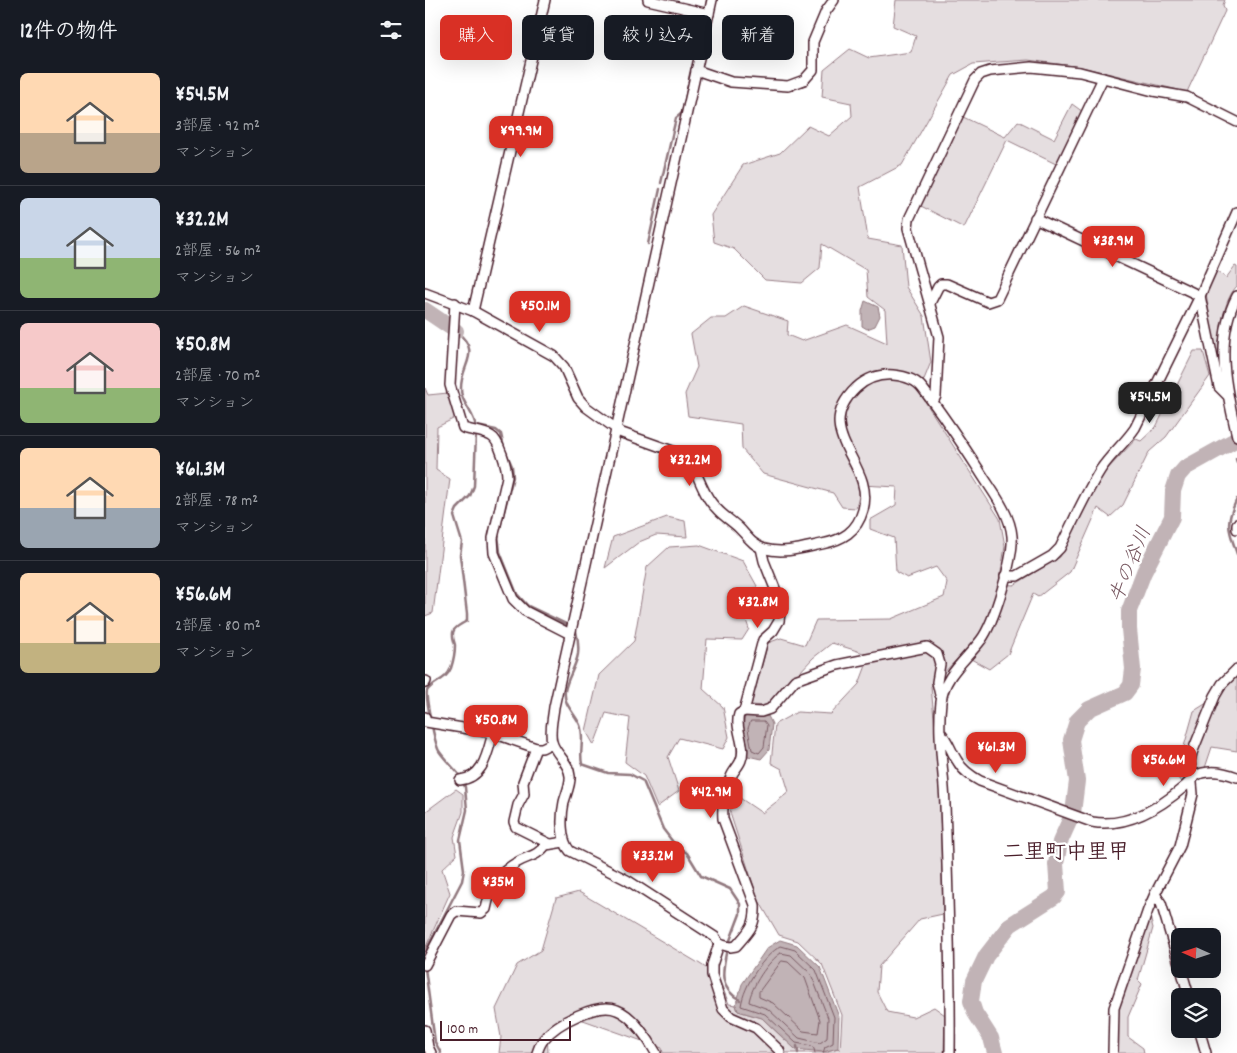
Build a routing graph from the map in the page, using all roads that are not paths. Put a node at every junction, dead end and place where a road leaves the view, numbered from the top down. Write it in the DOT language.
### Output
graph roads {
  1 [pos="545,0"];
  2 [pos="648,0"];
  3 [pos="712,0"];
  4 [pos="834,0"];
  5 [pos="709,14"];
  6 [pos="696,70"];
  7 [pos="1103,78"];
  8 [pos="1237,122"];
  9 [pos="1237,212"];
  10 [pos="1035,218"];
  11 [pos="425,293"];
  12 [pos="1200,296"];
  13 [pos="1237,296"];
  14 [pos="455,303"];
  15 [pos="930,303"];
  16 [pos="473,311"];
  17 [pos="1227,394"];
  18 [pos="933,402"];
  19 [pos="616,429"];
  20 [pos="1237,436"];
  21 [pos="1237,524"];
  22 [pos="1237,529"];
  23 [pos="761,548"];
  24 [pos="1005,576"];
  25 [pos="571,634"];
  26 [pos="1237,669"];
  27 [pos="941,700"];
  28 [pos="744,711"];
  29 [pos="429,721"];
  30 [pos="941,733"];
  31 [pos="493,734"];
  32 [pos="552,743"];
  33 [pos="536,748"];
  34 [pos="1237,777"];
  35 [pos="1192,779"];
  36 [pos="463,780"];
  37 [pos="564,842"];
  38 [pos="550,844"];
  39 [pos="1155,894"];
  40 [pos="1171,937"];
  41 [pos="724,945"];
  42 [pos="426,963"];
  43 [pos="425,1030"];
  44 [pos="1202,1038"];
  45 [pos="431,1053"];
  46 [pos="537,1053"];
  47 [pos="656,1053"];
  48 [pos="780,1053"];
  49 [pos="950,1053"];
  50 [pos="1113,1053"];
  51 [pos="1206,1053"];
  1 -- 16 [label="street"];
  2 -- 5 [label="street"];
  3 -- 5 [label="street"];
  4 -- 6 [label="street"];
  5 -- 6 [label="street"];
  6 -- 19 [label="street"];
  7 -- 8 [label="street"];
  7 -- 10 [label="street"];
  7 -- 15 [label="street"];
  9 -- 12 [label="street"];
  10 -- 12 [label="street"];
  10 -- 15 [label="street"];
  11 -- 14 [label="street"];
  12 -- 17 [label="street"];
  12 -- 24 [label="street"];
  13 -- 17 [label="street"];
  14 -- 16 [label="street"];
  14 -- 25 [label="street"];
  15 -- 18 [label="street"];
  16 -- 19 [label="street"];
  17 -- 20 [label="street"];
  18 -- 23 [label="street"];
  18 -- 24 [label="street"];
  19 -- 23 [label="street"];
  19 -- 25 [label="street"];
  21 -- 22 [label="street"];
  23 -- 28 [label="street"];
  24 -- 27 [label="street"];
  25 -- 32 [label="street"];
  26 -- 35 [label="street"];
  27 -- 28 [label="street"];
  27 -- 30 [label="street"];
  28 -- 41 [label="street"];
  29 -- 31 [label="street"];
  30 -- 35 [label="street"];
  30 -- 49 [label="street"];
  31 -- 33 [label="street"];
  31 -- 36 [label="street"];
  32 -- 33 [label="street"];
  32 -- 37 [label="street"];
  33 -- 38 [label="street"];
  34 -- 35 [label="street"];
  35 -- 39 [label="street"];
  37 -- 38 [label="street"];
  37 -- 41 [label="street"];
  38 -- 42 [label="street"];
  39 -- 40 [label="street"];
  39 -- 50 [label="street"];
  41 -- 48 [label="street"];
  43 -- 45 [label="street"];
  44 -- 51 [label="street"];
  46 -- 47 [label="street"];
}
